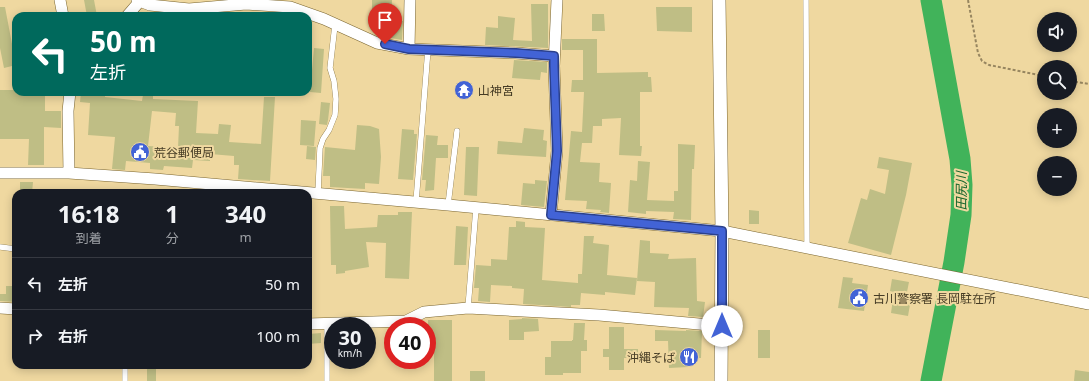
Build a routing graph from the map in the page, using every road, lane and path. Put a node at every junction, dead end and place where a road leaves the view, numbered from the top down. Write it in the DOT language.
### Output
graph roads {
  1 [pos="60,0"];
  2 [pos="410,0"];
  3 [pos="557,0"];
  4 [pos="719,0"];
  5 [pos="806,0"];
  6 [pos="968,0"];
  7 [pos="145,1"];
  8 [pos="62,12"];
  9 [pos="132,12"];
  10 [pos="305,12"];
  11 [pos="312,15"];
  12 [pos="336,25"];
  13 [pos="409,49"];
  14 [pos="428,49"];
  15 [pos="554,56"];
  16 [pos="1037,75"];
  17 [pos="1077,82"];
  18 [pos="1089,84"];
  19 [pos="70,96"];
  20 [pos="457,131"];
  21 [pos="0,173"];
  22 [pos="69,173"];
  23 [pos="261,189"];
  24 [pos="312,193"];
  25 [pos="318,193"];
  26 [pos="416,202"];
  27 [pos="448,205"];
  28 [pos="476,208"];
  29 [pos="551,215"];
  30 [pos="722,231"];
  31 [pos="0,247"];
  32 [pos="12,248"];
  33 [pos="807,248"];
  34 [pos="1089,304"];
  35 [pos="0,308"];
  36 [pos="468,308"];
  37 [pos="12,309"];
  38 [pos="376,322"];
  39 [pos="312,324"];
  40 [pos="324,324"];
  41 [pos="722,326"];
  42 [pos="125,369"];
  43 [pos="327,369"];
  44 [pos="125,381"];
  45 [pos="327,381"];
  46 [pos="721,381"];
  1 -- 8 [label="street"];
  2 -- 13 [label="street"];
  3 -- 15 [label="street"];
  4 -- 30 [label="street"];
  5 -- 33 [label="lane"];
  6 -- 16 [label="path"];
  7 -- 9 [label="street"];
  7 -- 10 [label="street"];
  11 -- 12 [label="street"];
  12 -- 13 [label="street"];
  12 -- 25 [label="lane"];
  13 -- 14 [label="street"];
  14 -- 15 [label="street"];
  14 -- 26 [label="lane"];
  15 -- 29 [label="street"];
  17 -- 18 [label="path"];
  19 -- 22 [label="street"];
  20 -- 27 [label="lane"];
  21 -- 22 [label="street"];
  22 -- 23 [label="street"];
  24 -- 25 [label="street"];
  25 -- 26 [label="street"];
  26 -- 27 [label="street"];
  27 -- 28 [label="street"];
  28 -- 29 [label="street"];
  28 -- 36 [label="lane"];
  29 -- 30 [label="street"];
  30 -- 33 [label="street"];
  30 -- 41 [label="street"];
  31 -- 32 [label="lane"];
  33 -- 34 [label="street"];
  35 -- 37 [label="street"];
  36 -- 38 [label="street"];
  36 -- 41 [label="street"];
  39 -- 40 [label="street"];
  41 -- 46 [label="street"];
  42 -- 44 [label="lane"];
  43 -- 45 [label="lane"];
}
